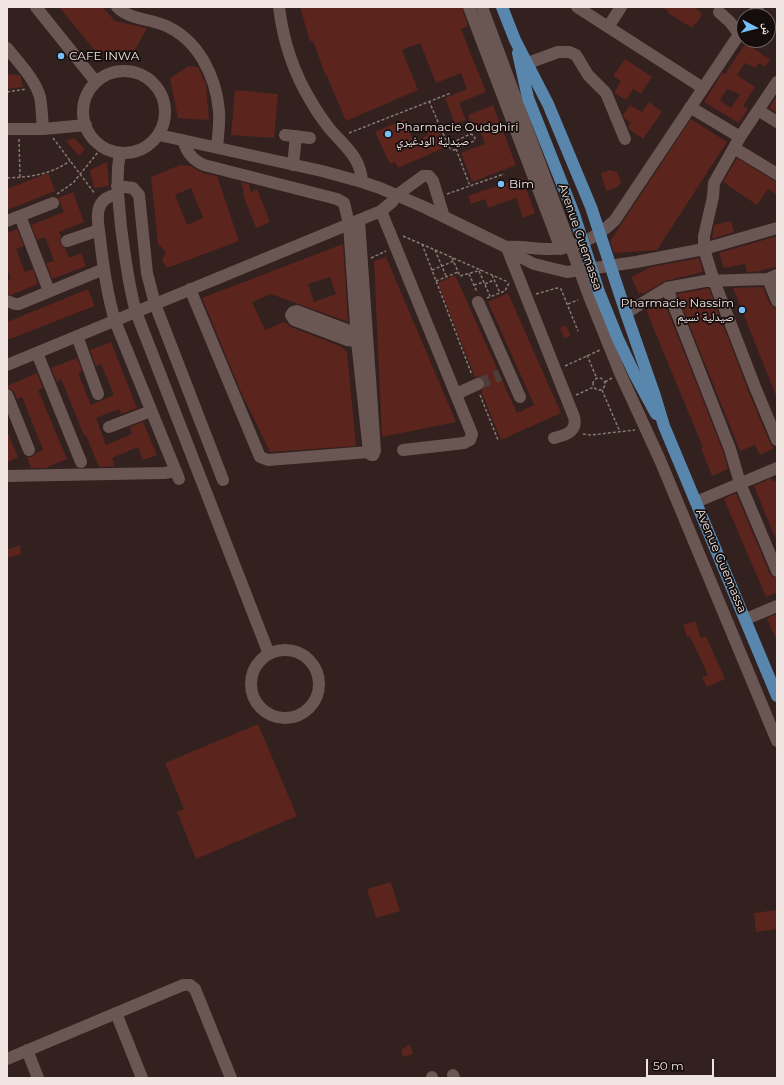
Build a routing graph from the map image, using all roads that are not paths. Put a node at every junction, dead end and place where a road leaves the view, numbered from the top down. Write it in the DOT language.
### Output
graph roads {
  1 [pos="36,7"];
  2 [pos="117,7"];
  3 [pos="279,7"];
  4 [pos="469,7"];
  5 [pos="482,7"];
  6 [pos="502,7"];
  7 [pos="577,7"];
  8 [pos="621,7"];
  9 [pos="719,12"];
  10 [pos="736,26"];
  11 [pos="608,27"];
  12 [pos="515,40"];
  13 [pos="736,40"];
  14 [pos="7,48"];
  15 [pos="528,63"];
  16 [pos="96,82"];
  17 [pos="777,82"];
  18 [pos="703,88"];
  19 [pos="690,107"];
  20 [pos="758,110"];
  21 [pos="777,122"];
  22 [pos="86,125"];
  23 [pos="44,128"];
  24 [pos="13,129"];
  25 [pos="158,134"];
  26 [pos="310,138"];
  27 [pos="625,139"];
  28 [pos="183,140"];
  29 [pos="737,142"];
  30 [pos="217,147"];
  31 [pos="120,153"];
  32 [pos="293,165"];
  33 [pos="777,174"];
  34 [pos="362,182"];
  35 [pos="117,190"];
  36 [pos="397,195"];
  37 [pos="53,204"];
  38 [pos="381,211"];
  39 [pos="20,216"];
  40 [pos="444,217"];
  41 [pos="7,221"];
  42 [pos="354,222"];
  43 [pos="777,228"];
  44 [pos="99,230"];
  45 [pos="600,233"];
  46 [pos="67,241"];
  47 [pos="583,242"];
  48 [pos="506,247"];
  49 [pos="566,248"];
  50 [pos="704,249"];
  51 [pos="611,265"];
  52 [pos="104,269"];
  53 [pos="592,269"];
  54 [pos="579,270"];
  55 [pos="773,277"];
  56 [pos="714,281"];
  57 [pos="667,288"];
  58 [pos="190,289"];
  59 [pos="49,291"];
  60 [pos="7,301"];
  61 [pos="777,301"];
  62 [pos="480,302"];
  63 [pos="155,304"];
  64 [pos="136,312"];
  65 [pos="626,313"];
  66 [pos="115,321"];
  67 [pos="76,336"];
  68 [pos="362,336"];
  69 [pos="37,353"];
  70 [pos="7,365"];
  71 [pos="477,385"];
  72 [pos="98,394"];
  73 [pos="456,394"];
  74 [pos="7,395"];
  75 [pos="520,398"];
  76 [pos="151,411"];
  77 [pos="664,426"];
  78 [pos="110,427"];
  79 [pos="554,438"];
  80 [pos="777,440"];
  81 [pos="29,450"];
  82 [pos="403,450"];
  83 [pos="81,462"];
  84 [pos="777,468"];
  85 [pos="7,476"];
  86 [pos="223,480"];
  87 [pos="740,483"];
  88 [pos="696,502"];
  89 [pos="777,571"];
  90 [pos="777,606"];
  91 [pos="746,619"];
  92 [pos="269,654"];
  93 [pos="777,696"];
  94 [pos="777,741"];
  95 [pos="116,1013"];
  96 [pos="27,1050"];
  97 [pos="7,1059"];
  98 [pos="38,1078"];
  99 [pos="142,1078"];
  100 [pos="231,1078"];
  1 -- 16 [label="street"];
  2 -- 30 [label="street"];
  3 -- 34 [label="street"];
  4 -- 49 [label="street"];
  5 -- 49 [label="street"];
  6 -- 12 [label="main road, Avenue Guemassa"];
  7 -- 11 [label="street"];
  8 -- 11 [label="street"];
  9 -- 10 [label="street"];
  11 -- 18 [label="street"];
  12 -- 15 [label="main road, Avenue Guemassa"];
  12 -- 47 [label="main road, Avenue Guemassa"];
  13 -- 18 [label="street"];
  14 -- 23 [label="street"];
  15 -- 27 [label="street"];
  15 -- 45 [label="main road, Avenue Guemassa"];
  16 -- 22 [label="street"];
  16 -- 25 [label="street"];
  17 -- 20 [label="street"];
  18 -- 19 [label="street"];
  19 -- 29 [label="street"];
  19 -- 45 [label="street"];
  20 -- 21 [label="street"];
  20 -- 29 [label="street"];
  22 -- 23 [label="street"];
  22 -- 31 [label="street"];
  23 -- 24 [label="street"];
  25 -- 28 [label="street"];
  25 -- 31 [label="street"];
  26 -- 32 [label="street"];
  28 -- 30 [label="street"];
  28 -- 42 [label="street"];
  29 -- 33 [label="street"];
  29 -- 50 [label="street"];
  30 -- 32 [label="street"];
  31 -- 35 [label="street"];
  32 -- 34 [label="street"];
  34 -- 36 [label="street"];
  35 -- 44 [label="street"];
  35 -- 63 [label="street"];
  35 -- 64 [label="street"];
  36 -- 38 [label="street"];
  36 -- 40 [label="street"];
  36 -- 40 [label="street"];
  37 -- 39 [label="street"];
  38 -- 42 [label="street"];
  38 -- 73 [label="street"];
  39 -- 41 [label="street"];
  39 -- 59 [label="street"];
  40 -- 48 [label="street"];
  42 -- 58 [label="street"];
  42 -- 68 [label="street"];
  42 -- 68 [label="street"];
  43 -- 50 [label="street"];
  44 -- 46 [label="street"];
  44 -- 52 [label="street"];
  45 -- 47 [label="street"];
  45 -- 51 [label="main road, Avenue Guemassa"];
  47 -- 49 [label="street"];
  47 -- 53 [label="main road, Avenue Guemassa"];
  48 -- 49 [label="street"];
  48 -- 54 [label="street"];
  48 -- 79 [label="street"];
  49 -- 54 [label="street"];
  50 -- 51 [label="street"];
  50 -- 56 [label="street"];
  51 -- 53 [label="street"];
  51 -- 65 [label="main road, Avenue Guemassa"];
  52 -- 59 [label="street"];
  52 -- 66 [label="street"];
  53 -- 54 [label="street"];
  53 -- 77 [label="main road, Avenue Guemassa"];
  54 -- 94 [label="street"];
  55 -- 56 [label="street"];
  55 -- 61 [label="street"];
  56 -- 57 [label="street"];
  56 -- 80 [label="street"];
  57 -- 65 [label="street"];
  57 -- 87 [label="street"];
  58 -- 63 [label="street"];
  58 -- 68 [label="street"];
  59 -- 60 [label="street"];
  62 -- 75 [label="street"];
  63 -- 64 [label="street"];
  63 -- 86 [label="street"];
  64 -- 66 [label="street"];
  64 -- 92 [label="street"];
  65 -- 77 [label="main road, Avenue Guemassa"];
  66 -- 67 [label="street"];
  66 -- 76 [label="street"];
  67 -- 69 [label="street"];
  67 -- 72 [label="street"];
  69 -- 70 [label="street"];
  69 -- 83 [label="street"];
  71 -- 73 [label="street"];
  73 -- 82 [label="street"];
  74 -- 81 [label="street"];
  76 -- 78 [label="street"];
  76 -- 85 [label="street"];
  77 -- 88 [label="main road, Avenue Guemassa"];
  84 -- 87 [label="street"];
  87 -- 88 [label="street"];
  87 -- 89 [label="street"];
  88 -- 91 [label="main road, Avenue Guemassa"];
  90 -- 91 [label="street"];
  91 -- 93 [label="main road, Avenue Guemassa"];
  92 -- 92 [label="street"];
  95 -- 96 [label="street"];
  95 -- 99 [label="street"];
  95 -- 100 [label="street"];
  96 -- 97 [label="street"];
  96 -- 98 [label="street"];
}
